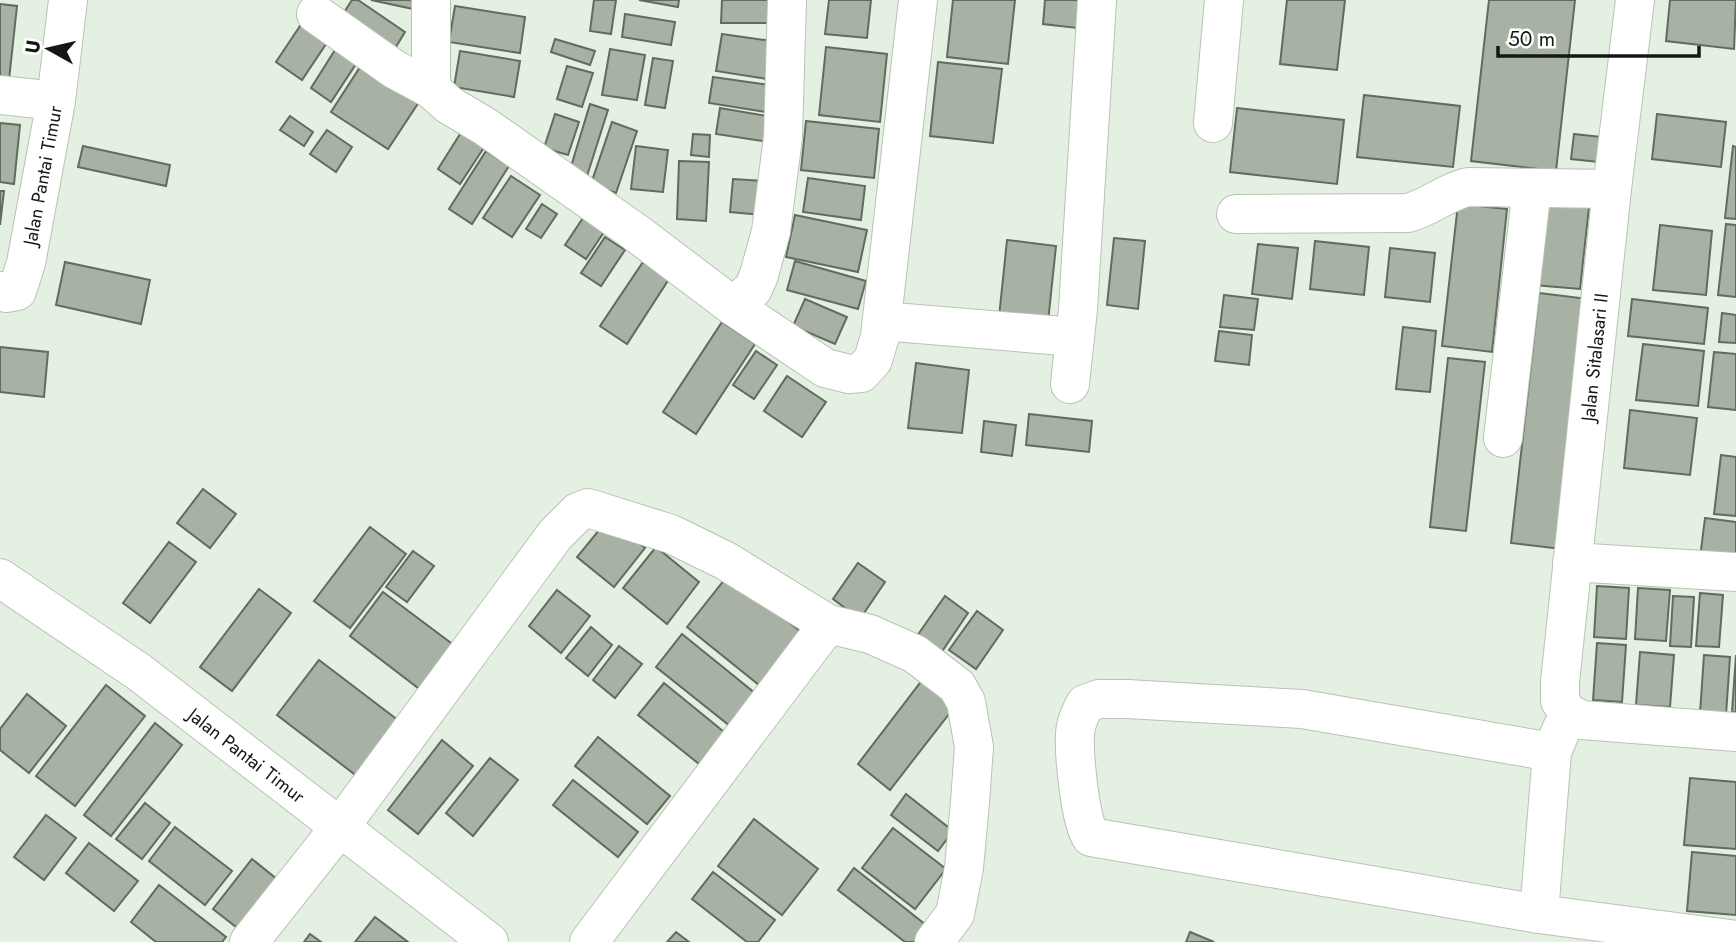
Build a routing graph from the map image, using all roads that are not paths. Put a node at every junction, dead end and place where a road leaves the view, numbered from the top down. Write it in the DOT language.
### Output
graph roads {
  1 [pos="68,0"];
  2 [pos="430,0"];
  3 [pos="787,0"];
  4 [pos="918,0"];
  5 [pos="1097,0"];
  6 [pos="1224,0"];
  7 [pos="1635,0"];
  8 [pos="316,14"];
  9 [pos="431,89"];
  10 [pos="0,95"];
  11 [pos="55,100"];
  12 [pos="1213,123"];
  13 [pos="1532,188"];
  14 [pos="1612,189"];
  15 [pos="1236,214"];
  16 [pos="0,291"];
  17 [pos="733,306"];
  18 [pos="882,321"];
  19 [pos="1075,337"];
  20 [pos="1070,384"];
  21 [pos="1503,438"];
  22 [pos="1572,562"];
  23 [pos="1736,572"];
  24 [pos="0,578"];
  25 [pos="828,624"];
  26 [pos="1568,713"];
  27 [pos="1736,732"];
  28 [pos="1552,752"];
  29 [pos="340,827"];
  30 [pos="1539,914"];
  31 [pos="955,933"];
  32 [pos="1736,940"];
  33 [pos="249,942"];
  34 [pos="489,942"];
  35 [pos="589,942"];
  1 -- 11 [label="street, Jalan Pantai Timur"];
  2 -- 9 [label="street"];
  3 -- 17 [label="street"];
  4 -- 18 [label="street"];
  5 -- 19 [label="street"];
  6 -- 12 [label="street"];
  7 -- 14 [label="street, Jalan Sitalasari II"];
  8 -- 9 [label="street"];
  9 -- 17 [label="street"];
  10 -- 11 [label="street"];
  11 -- 16 [label="street, Jalan Pantai Timur"];
  13 -- 14 [label="street"];
  13 -- 15 [label="street"];
  13 -- 21 [label="street"];
  14 -- 22 [label="street, Jalan Sitalasari II"];
  17 -- 18 [label="street"];
  18 -- 19 [label="street"];
  19 -- 20 [label="street"];
  22 -- 23 [label="street"];
  22 -- 26 [label="street, Jalan Sitalasari II"];
  24 -- 29 [label="street, Jalan Pantai Timur"];
  25 -- 29 [label="street"];
  25 -- 31 [label="street"];
  25 -- 35 [label="street"];
  26 -- 27 [label="street"];
  26 -- 28 [label="street"];
  28 -- 30 [label="street"];
  28 -- 30 [label="street"];
  29 -- 33 [label="street"];
  29 -- 34 [label="street, Jalan Pantai Timur"];
  30 -- 32 [label="street"];
}
